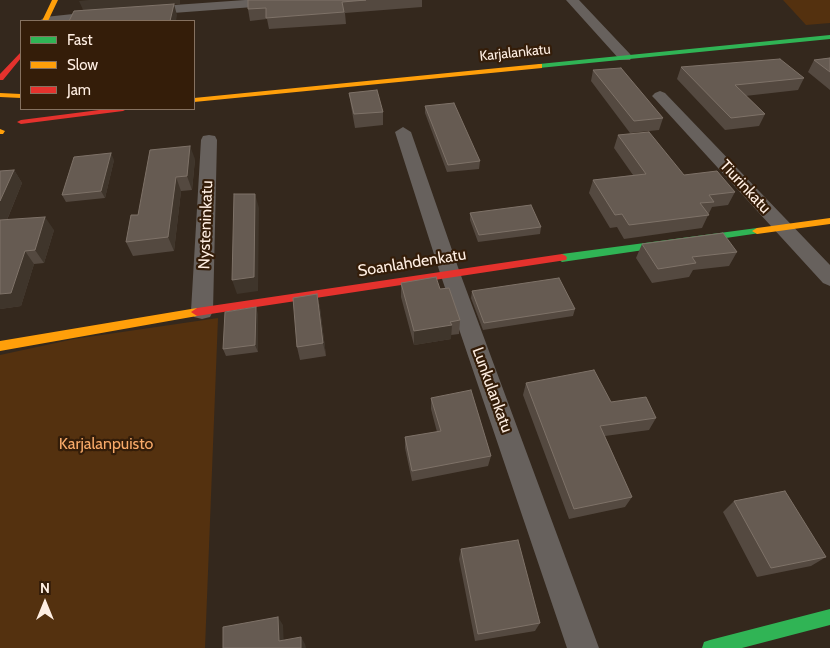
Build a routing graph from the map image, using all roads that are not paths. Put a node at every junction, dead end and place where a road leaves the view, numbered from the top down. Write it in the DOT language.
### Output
graph roads {
  1 [pos="55,0"];
  2 [pos="294,0"];
  3 [pos="572,0"];
  4 [pos="134,12"];
  5 [pos="114,14"];
  6 [pos="45,20"];
  7 [pos="55,20"];
  8 [pos="830,36"];
  9 [pos="20,55"];
  10 [pos="625,57"];
  11 [pos="0,78"];
  12 [pos="18,92"];
  13 [pos="0,95"];
  14 [pos="660,96"];
  15 [pos="197,99"];
  16 [pos="31,110"];
  17 [pos="115,110"];
  18 [pos="21,122"];
  19 [pos="0,131"];
  20 [pos="403,132"];
  21 [pos="209,140"];
  22 [pos="830,221"];
  23 [pos="783,228"];
  24 [pos="450,273"];
  25 [pos="830,278"];
  26 [pos="202,311"];
  27 [pos="0,346"];
  28 [pos="830,617"];
  29 [pos="583,648"];
  30 [pos="710,648"];
  1 -- 6 [label="main road"];
  2 -- 4 [label="street"];
  3 -- 10 [label="street"];
  5 -- 7 [label="street"];
  8 -- 10 [label="main road, Karjalankatu"];
  9 -- 11 [label="main road"];
  10 -- 15 [label="main road, Karjalankatu"];
  12 -- 13 [label="main road"];
  14 -- 23 [label="street, Tiurinkatu"];
  16 -- 18 [label="main road"];
  17 -- 18 [label="main road"];
  18 -- 19 [label="main road"];
  20 -- 24 [label="street, Lunkulankatu"];
  21 -- 26 [label="street, Nysteninkatu"];
  22 -- 23 [label="main road, Soanlahdenkatu"];
  23 -- 24 [label="main road, Soanlahdenkatu"];
  23 -- 25 [label="street, Tiurinkatu"];
  24 -- 26 [label="main road, Soanlahdenkatu"];
  24 -- 29 [label="street, Lunkulankatu"];
  26 -- 27 [label="main road, Soanlahdenkatu"];
  28 -- 30 [label="main road"];
}
